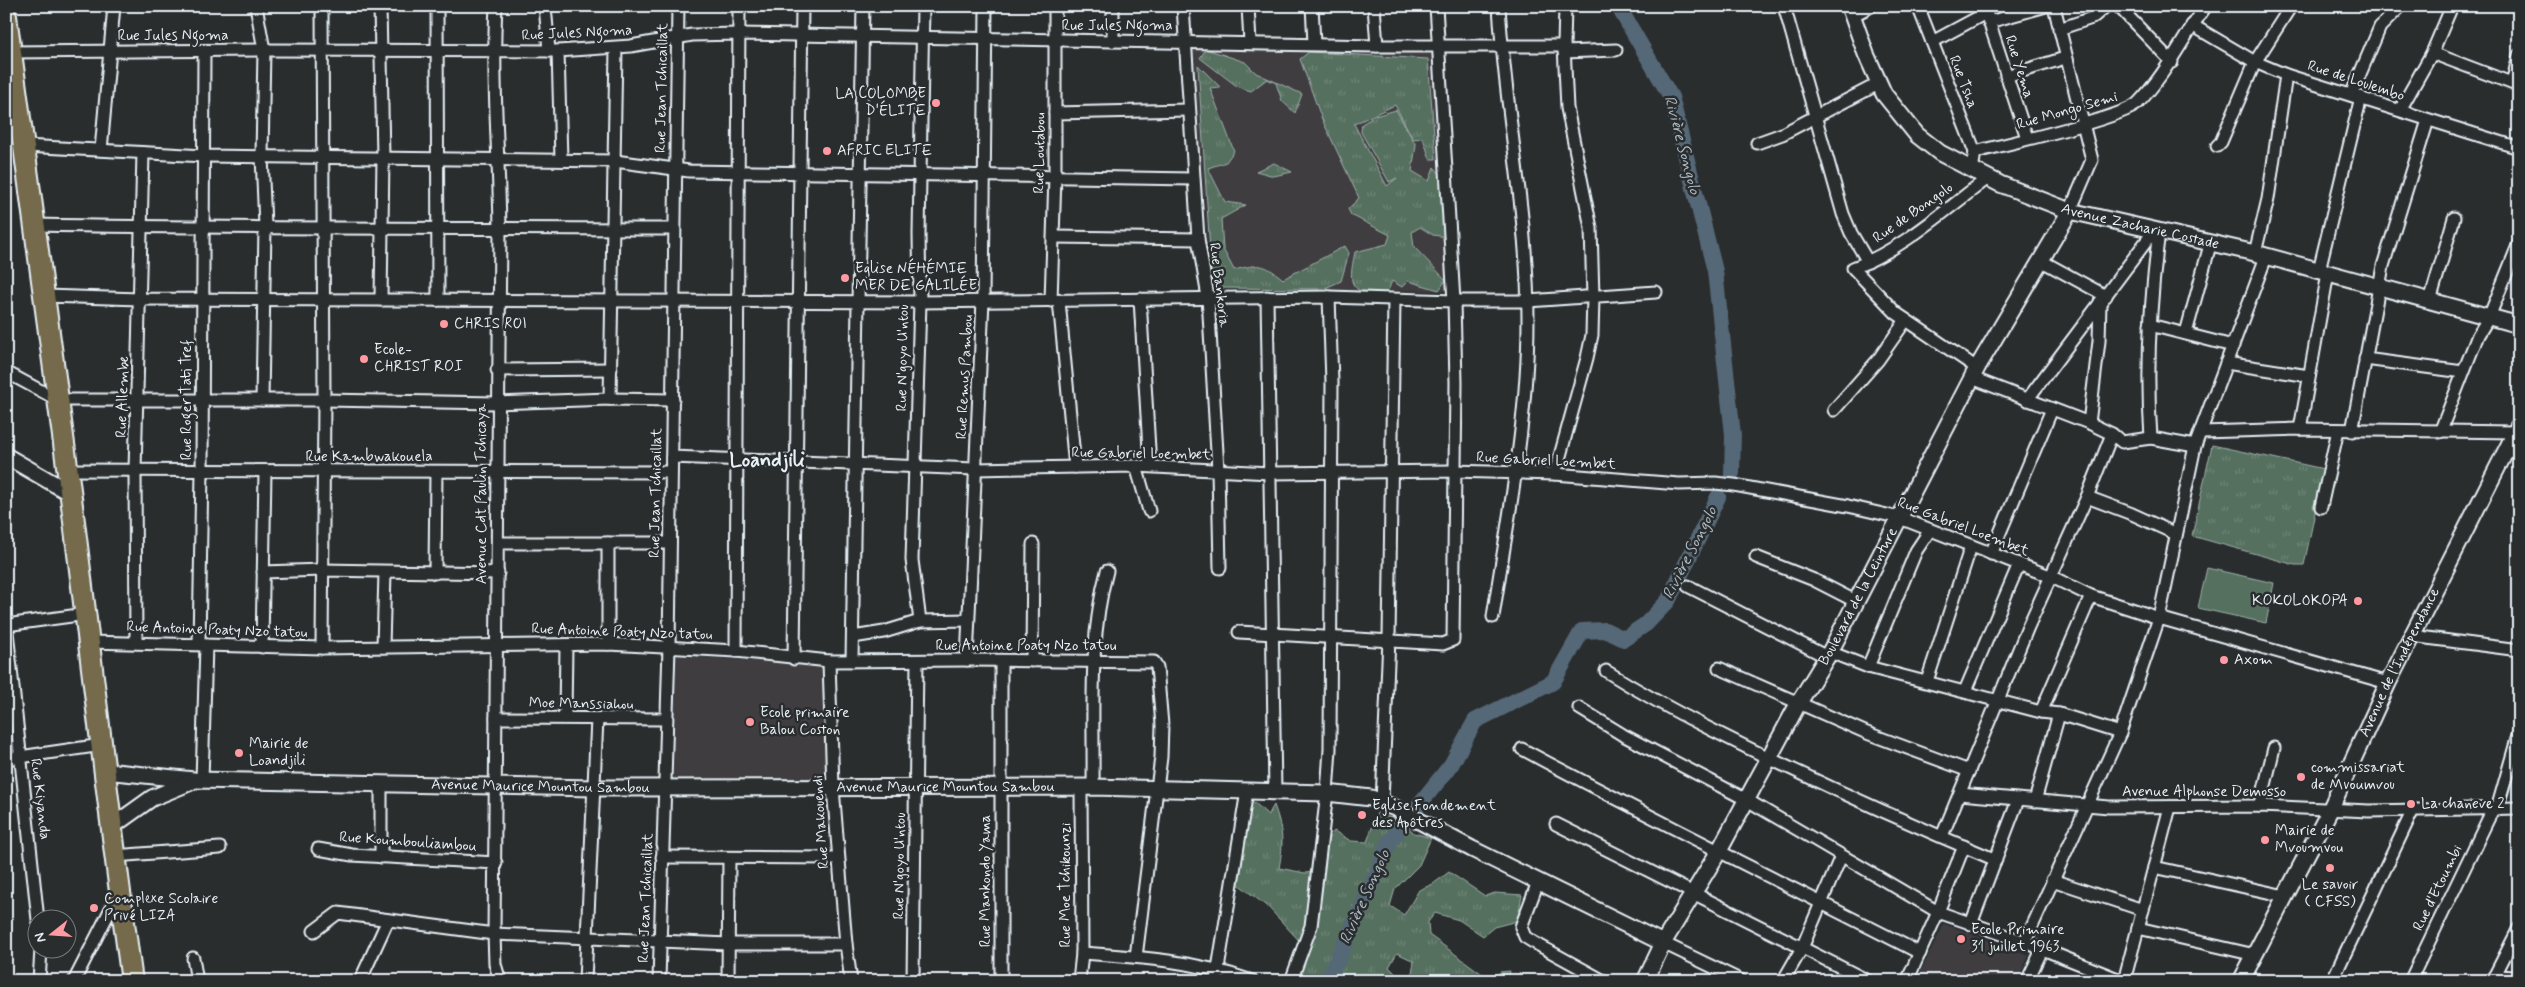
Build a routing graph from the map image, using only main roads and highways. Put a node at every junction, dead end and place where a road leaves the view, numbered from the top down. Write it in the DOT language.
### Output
graph roads {
  1 [pos="6,16"];
  2 [pos="9,52"];
  3 [pos="132,981"];
  1 -- 2 [label="highway"];
  2 -- 3 [label="highway"];
}
